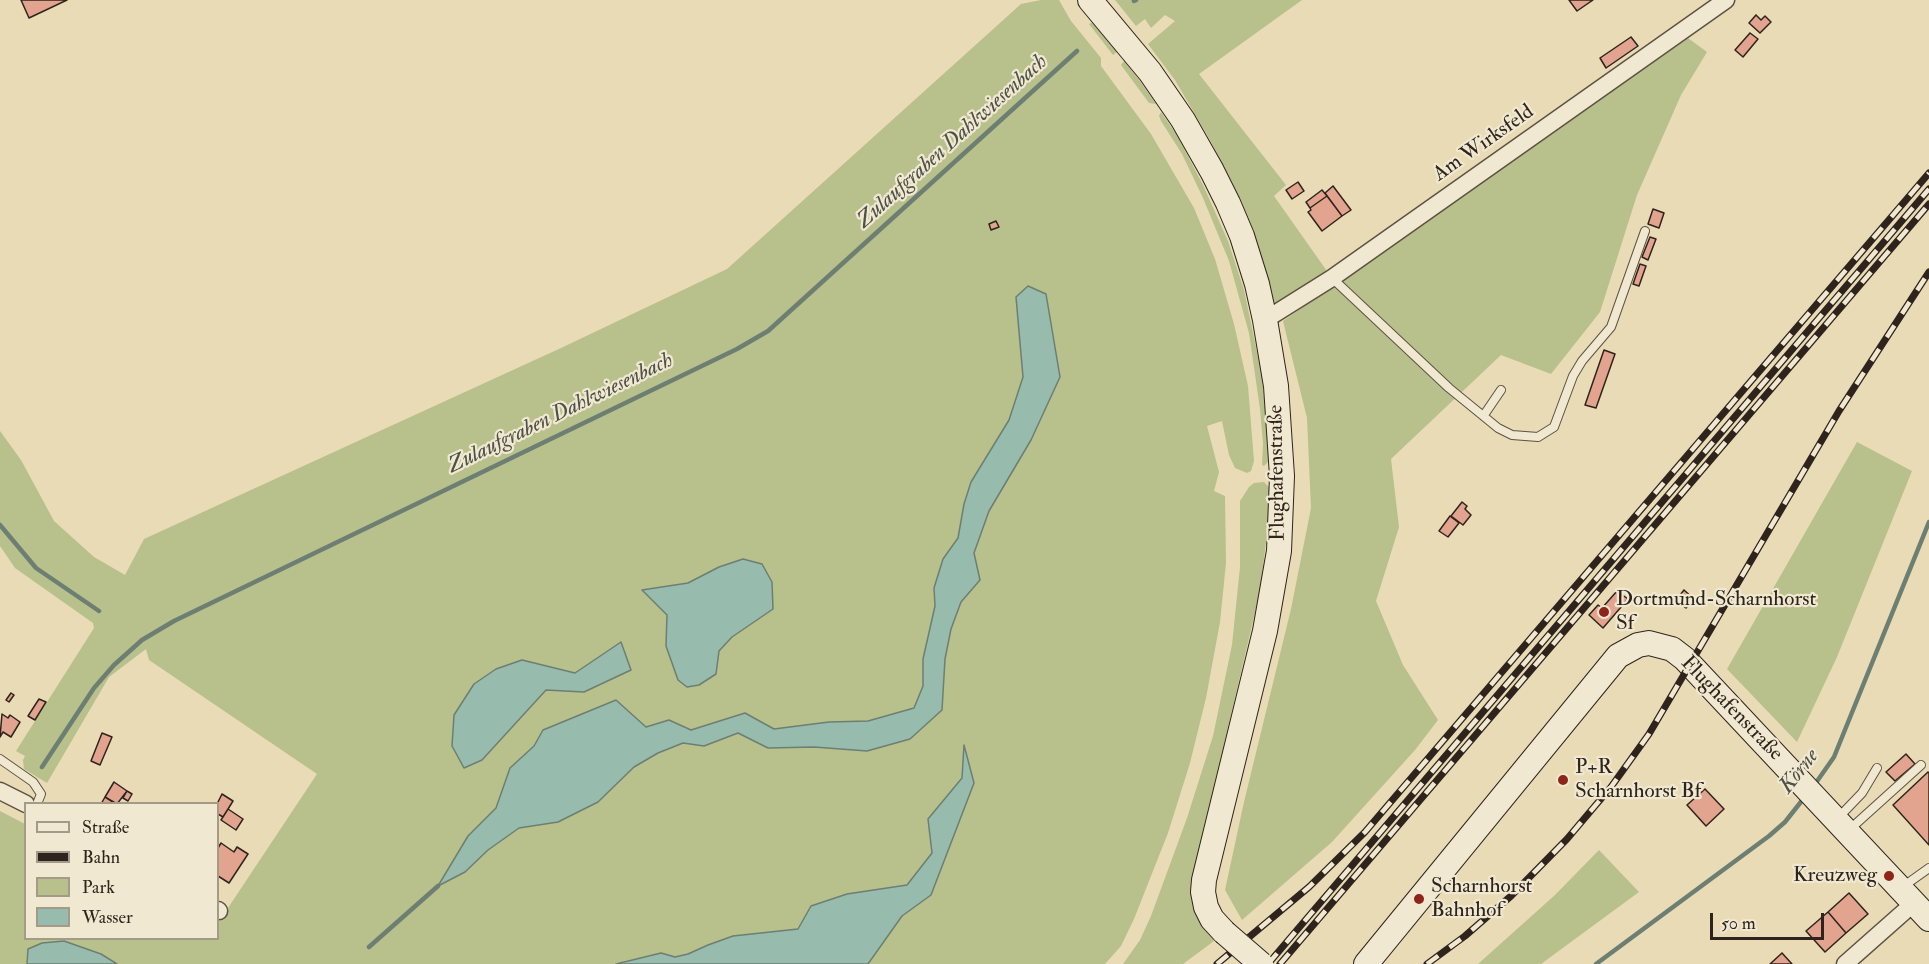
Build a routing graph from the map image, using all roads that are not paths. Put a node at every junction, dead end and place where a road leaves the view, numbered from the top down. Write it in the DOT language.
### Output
graph roads {
  1 [pos="1090,0"];
  2 [pos="1726,0"];
  3 [pos="1644,231"];
  4 [pos="1332,278"];
  5 [pos="1265,320"];
  6 [pos="1501,390"];
  7 [pos="1484,415"];
  8 [pos="0,759"];
  9 [pos="1921,765"];
  10 [pos="1877,768"];
  11 [pos="0,791"];
  12 [pos="38,802"];
  13 [pos="24,803"];
  14 [pos="1841,826"];
  15 [pos="1929,868"];
  16 [pos="1915,904"];
  17 [pos="1262,964"];
  18 [pos="1366,964"];
  19 [pos="1845,964"];
  1 -- 5 [label="main road, Flughafenstraße"];
  2 -- 4 [label="street, Am Wirksfeld"];
  3 -- 7 [label="lane"];
  4 -- 5 [label="street, Am Wirksfeld"];
  4 -- 7 [label="lane"];
  5 -- 17 [label="main road, Flughafenstraße, bridge"];
  6 -- 7 [label="lane"];
  8 -- 12 [label="lane"];
  9 -- 14 [label="lane"];
  10 -- 14 [label="lane"];
  11 -- 13 [label="street"];
  14 -- 16 [label="main road, Flughafenstraße"];
  14 -- 18 [label="main road, Flughafenstraße"];
  15 -- 16 [label="lane"];
  16 -- 19 [label="street"];
}
